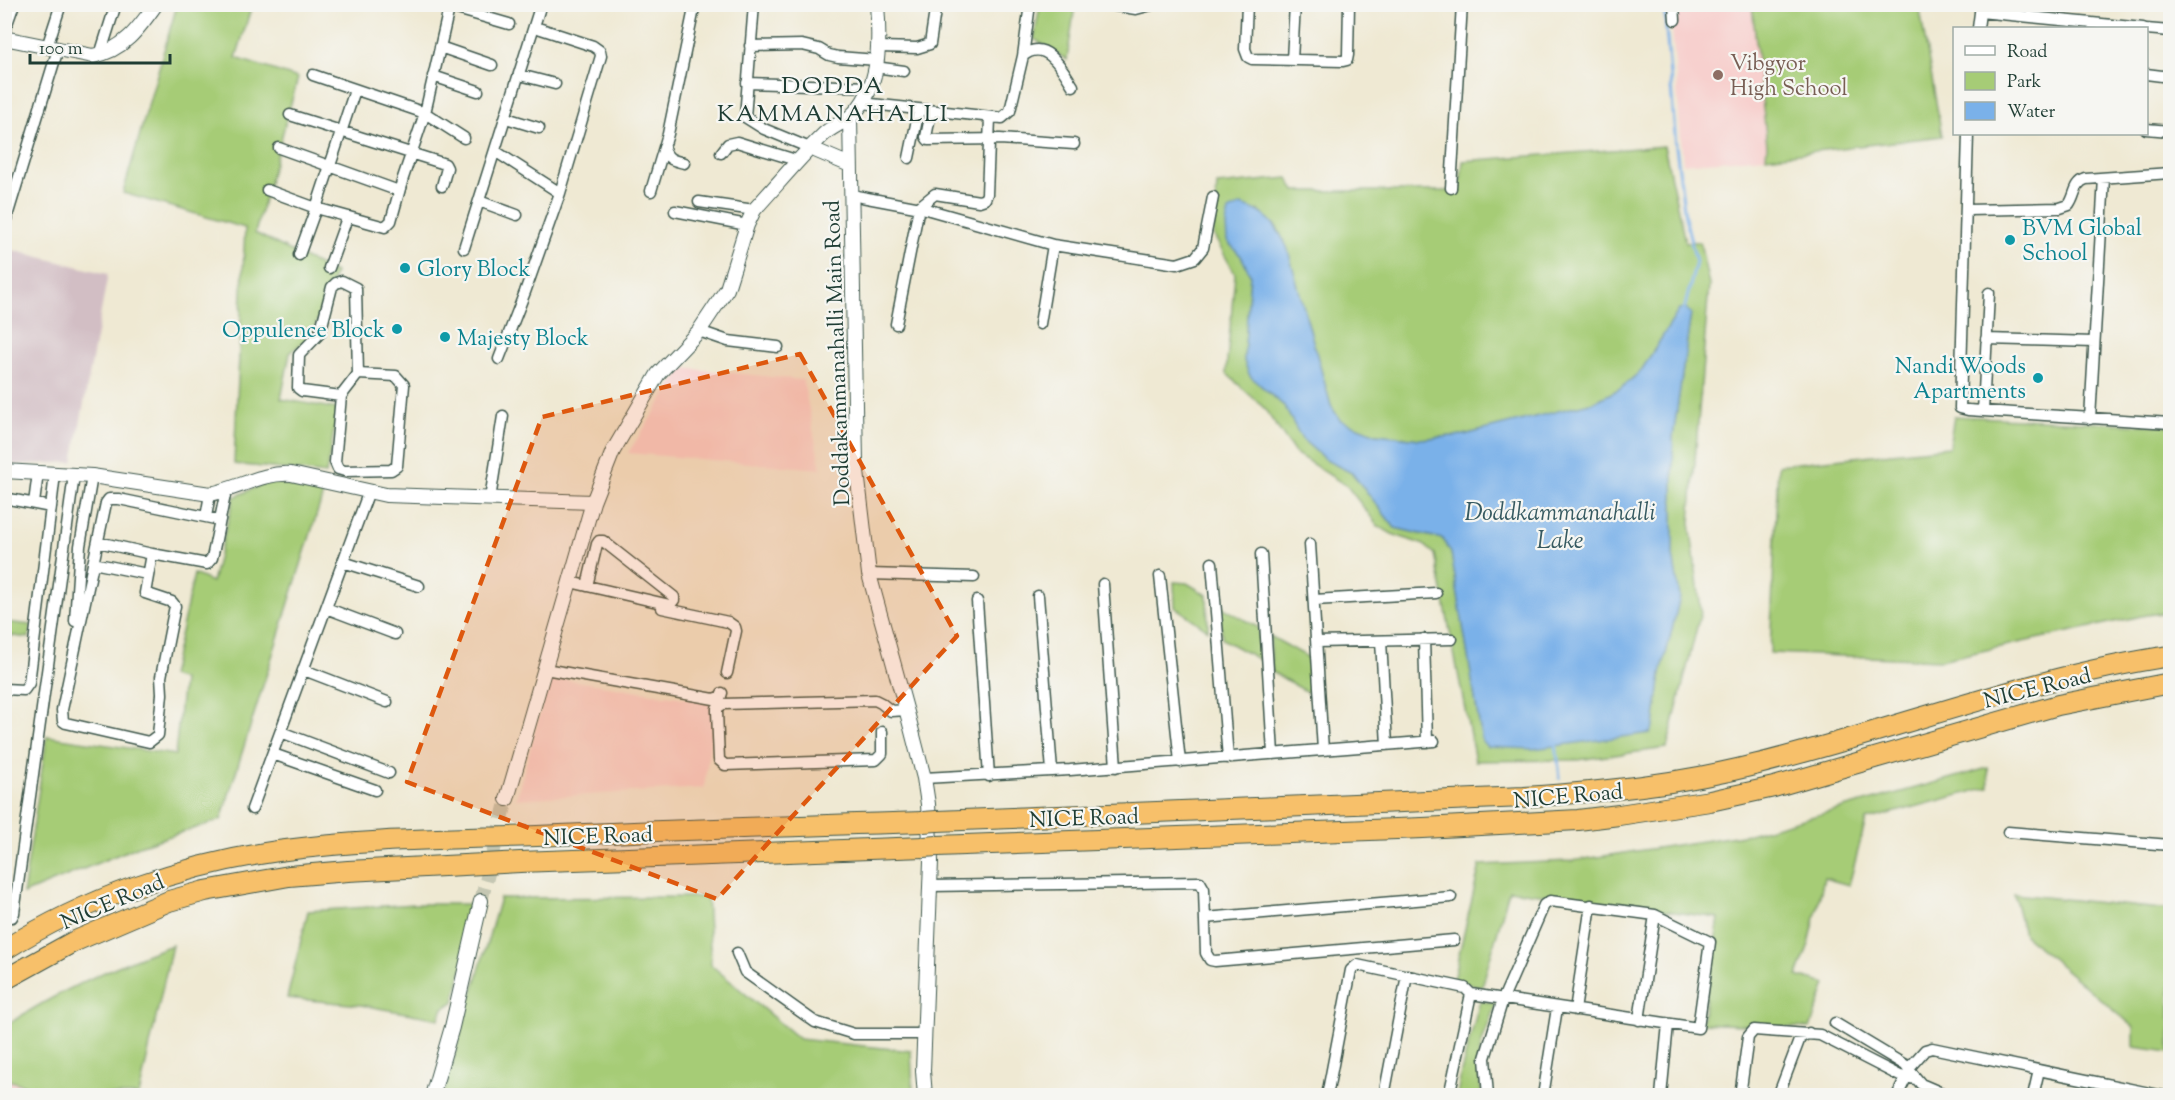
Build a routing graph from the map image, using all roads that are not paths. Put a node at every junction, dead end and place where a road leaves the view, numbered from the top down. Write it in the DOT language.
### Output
graph roads {
  1 [pos="14,4"];
  2 [pos="61,4"];
  3 [pos="116,4"];
  4 [pos="156,4"];
  5 [pos="541,4"];
  6 [pos="695,4"];
  7 [pos="754,4"];
  8 [pos="877,4"];
  9 [pos="936,4"];
  10 [pos="1030,4"];
  11 [pos="1104,4"];
  12 [pos="1155,4"];
  13 [pos="1247,4"];
  14 [pos="1295,4"];
  15 [pos="1349,4"];
  16 [pos="1462,4"];
  17 [pos="1674,4"];
  18 [pos="450,6"];
  19 [pos="1980,8"];
  20 [pos="1675,20"];
  21 [pos="509,24"];
  22 [pos="535,27"];
  23 [pos="1978,27"];
  24 [pos="2129,27"];
  25 [pos="2148,29"];
  26 [pos="2170,31"];
  27 [pos="4,32"];
  28 [pos="4,38"];
  29 [pos="750,46"];
  30 [pos="440,47"];
  31 [pos="52,48"];
  32 [pos="100,55"];
  33 [pos="1023,56"];
  34 [pos="877,58"];
  35 [pos="1292,60"];
  36 [pos="492,65"];
  37 [pos="904,71"];
  38 [pos="2148,74"];
  39 [pos="313,75"];
  40 [pos="520,75"];
  41 [pos="433,76"];
  42 [pos="2170,77"];
  43 [pos="747,83"];
  44 [pos="555,84"];
  45 [pos="1073,86"];
  46 [pos="870,87"];
  47 [pos="355,90"];
  48 [pos="478,91"];
  49 [pos="862,103"];
  50 [pos="919,110"];
  51 [pos="931,112"];
  52 [pos="425,113"];
  53 [pos="290,115"];
  54 [pos="850,117"];
  55 [pos="506,118"];
  56 [pos="990,118"];
  57 [pos="539,128"];
  58 [pos="2148,129"];
  59 [pos="340,131"];
  60 [pos="2170,131"];
  61 [pos="1968,135"];
  62 [pos="464,138"];
  63 [pos="990,139"];
  64 [pos="1074,144"];
  65 [pos="279,148"];
  66 [pos="810,148"];
  67 [pos="664,149"];
  68 [pos="495,151"];
  69 [pos="722,153"];
  70 [pos="411,154"];
  71 [pos="909,158"];
  72 [pos="799,161"];
  73 [pos="684,163"];
  74 [pos="850,165"];
  75 [pos="330,166"];
  76 [pos="2170,173"];
  77 [pos="2104,178"];
  78 [pos="441,186"];
  79 [pos="1451,189"];
  80 [pos="267,190"];
  81 [pos="399,191"];
  82 [pos="651,191"];
  83 [pos="560,193"];
  84 [pos="851,195"];
  85 [pos="1213,197"];
  86 [pos="479,201"];
  87 [pos="699,202"];
  88 [pos="919,207"];
  89 [pos="316,208"];
  90 [pos="754,210"];
  91 [pos="1966,210"];
  92 [pos="675,211"];
  93 [pos="518,215"];
  94 [pos="347,218"];
  95 [pos="747,225"];
  96 [pos="4,226"];
  97 [pos="1053,245"];
  98 [pos="464,248"];
  99 [pos="299,255"];
  100 [pos="329,268"];
  101 [pos="1989,293"];
  102 [pos="896,324"];
  103 [pos="1040,324"];
  104 [pos="699,331"];
  105 [pos="1986,339"];
  106 [pos="2094,342"];
  107 [pos="778,347"];
  108 [pos="499,359"];
  109 [pos="358,374"];
  110 [pos="341,396"];
  111 [pos="1983,411"];
  112 [pos="503,416"];
  113 [pos="2090,419"];
  114 [pos="2170,423"];
  115 [pos="4,471"];
  116 [pos="38,473"];
  117 [pos="55,474"];
  118 [pos="74,475"];
  119 [pos="92,476"];
  120 [pos="340,477"];
  121 [pos="226,491"];
  122 [pos="369,491"];
  123 [pos="210,494"];
  124 [pos="4,498"];
  125 [pos="490,499"];
  126 [pos="593,502"];
  127 [pos="34,503"];
  128 [pos="51,507"];
  129 [pos="206,517"];
  130 [pos="220,520"];
  131 [pos="98,542"];
  132 [pos="1310,544"];
  133 [pos="152,554"];
  134 [pos="1261,554"];
  135 [pos="343,562"];
  136 [pos="93,563"];
  137 [pos="1212,563"];
  138 [pos="147,574"];
  139 [pos="868,574"];
  140 [pos="1160,576"];
  141 [pos="974,577"];
  142 [pos="1103,584"];
  143 [pos="569,585"];
  144 [pos="420,586"];
  145 [pos="587,586"];
  146 [pos="1436,593"];
  147 [pos="1038,596"];
  148 [pos="1314,600"];
  149 [pos="977,601"];
  150 [pos="326,608"];
  151 [pos="395,634"];
  152 [pos="1424,639"];
  153 [pos="1452,639"];
  154 [pos="1381,641"];
  155 [pos="1317,642"];
  156 [pos="2170,656"];
  157 [pos="72,660"];
  158 [pos="544,669"];
  159 [pos="303,670"];
  160 [pos="727,673"];
  161 [pos="2170,683"];
  162 [pos="4,688"];
  163 [pos="722,693"];
  164 [pos="387,702"];
  165 [pos="907,710"];
  166 [pos="281,732"];
  167 [pos="882,732"];
  168 [pos="1387,745"];
  169 [pos="1323,750"];
  170 [pos="273,754"];
  171 [pos="1273,754"];
  172 [pos="1228,758"];
  173 [pos="1180,762"];
  174 [pos="1116,767"];
  175 [pos="1052,771"];
  176 [pos="389,773"];
  177 [pos="989,776"];
  178 [pos="924,778"];
  179 [pos="375,790"];
  180 [pos="507,799"];
  181 [pos="252,809"];
  182 [pos="2008,832"];
  183 [pos="2170,845"];
  184 [pos="930,886"];
  185 [pos="1451,897"];
  186 [pos="481,902"];
  187 [pos="1592,905"];
  188 [pos="1655,915"];
  189 [pos="4,916"];
  190 [pos="1205,918"];
  191 [pos="1454,940"];
  192 [pos="4,950"];
  193 [pos="737,953"];
  194 [pos="1407,975"];
  195 [pos="4,980"];
  196 [pos="1471,994"];
  197 [pos="1503,999"];
  198 [pos="1557,1008"];
  199 [pos="1575,1010"];
  200 [pos="1639,1020"];
  201 [pos="1835,1023"];
  202 [pos="1668,1024"];
  203 [pos="1809,1033"];
  204 [pos="925,1034"];
  205 [pos="2040,1070"];
  206 [pos="1910,1075"];
  207 [pos="2146,1094"];
  208 [pos="432,1095"];
  209 [pos="925,1095"];
  210 [pos="1327,1095"];
  211 [pos="1384,1095"];
  212 [pos="1449,1095"];
  213 [pos="1488,1095"];
  214 [pos="1543,1095"];
  215 [pos="1661,1095"];
  216 [pos="1740,1095"];
  217 [pos="1778,1095"];
  218 [pos="1897,1095"];
  219 [pos="1949,1095"];
  220 [pos="2033,1095"];
  221 [pos="2164,1095"];
  1 -- 27 [label="street"];
  2 -- 31 [label="street"];
  3 -- 32 [label="street"];
  4 -- 32 [label="street"];
  5 -- 22 [label="street"];
  6 -- 67 [label="street"];
  7 -- 29 [label="street"];
  8 -- 34 [label="street"];
  9 -- 34 [label="street"];
  10 -- 33 [label="street"];
  11 -- 12 [label="street"];
  13 -- 35 [label="street"];
  14 -- 35 [label="street"];
  15 -- 35 [label="street"];
  16 -- 79 [label="street"];
  17 -- 20 [label="street"];
  18 -- 21 [label="street"];
  18 -- 30 [label="street"];
  19 -- 23 [label="street"];
  19 -- 24 [label="street"];
  22 -- 40 [label="street"];
  22 -- 83 [label="street"];
  25 -- 26 [label="street"];
  28 -- 31 [label="street"];
  29 -- 34 [label="street"];
  29 -- 43 [label="street"];
  30 -- 36 [label="street"];
  30 -- 41 [label="street"];
  31 -- 32 [label="street"];
  31 -- 96 [label="street"];
  33 -- 45 [label="street"];
  33 -- 56 [label="street"];
  34 -- 37 [label="street"];
  34 -- 46 [label="street"];
  38 -- 42 [label="street"];
  39 -- 47 [label="street"];
  40 -- 44 [label="street"];
  40 -- 55 [label="street"];
  41 -- 48 [label="street"];
  41 -- 52 [label="street"];
  43 -- 46 [label="street"];
  43 -- 66 [label="street"];
  46 -- 49 [label="street"];
  47 -- 52 [label="street"];
  47 -- 59 [label="street"];
  49 -- 50 [label="street"];
  49 -- 54 [label="street"];
  50 -- 51 [label="street"];
  50 -- 71 [label="street"];
  51 -- 56 [label="street"];
  51 -- 63 [label="street"];
  52 -- 62 [label="street"];
  52 -- 70 [label="street"];
  53 -- 59 [label="street"];
  54 -- 66 [label="street"];
  54 -- 74 [label="street, Doddakammanahalli Main Road"];
  55 -- 57 [label="street"];
  55 -- 68 [label="street"];
  56 -- 63 [label="street"];
  58 -- 60 [label="street"];
  59 -- 70 [label="street"];
  59 -- 75 [label="street"];
  61 -- 91 [label="street"];
  63 -- 64 [label="street"];
  63 -- 88 [label="street"];
  65 -- 75 [label="street"];
  66 -- 72 [label="street"];
  66 -- 74 [label="street"];
  67 -- 73 [label="street"];
  67 -- 82 [label="street"];
  68 -- 83 [label="street"];
  68 -- 86 [label="street"];
  69 -- 72 [label="street"];
  70 -- 78 [label="street"];
  70 -- 81 [label="street"];
  72 -- 90 [label="street"];
  74 -- 84 [label="street, Doddakammanahalli Main Road"];
  75 -- 81 [label="street"];
  75 -- 89 [label="street"];
  76 -- 77 [label="street"];
  77 -- 91 [label="street"];
  77 -- 106 [label="street"];
  80 -- 89 [label="street"];
  81 -- 94 [label="street"];
  83 -- 108 [label="street"];
  84 -- 88 [label="street"];
  84 -- 139 [label="street, Doddakammanahalli Main Road"];
  85 -- 97 [label="street"];
  86 -- 93 [label="street"];
  86 -- 98 [label="street"];
  87 -- 90 [label="street"];
  88 -- 97 [label="street"];
  88 -- 102 [label="street"];
  89 -- 94 [label="street"];
  89 -- 99 [label="street"];
  90 -- 95 [label="street"];
  91 -- 111 [label="street"];
  92 -- 95 [label="street"];
  94 -- 100 [label="street"];
  95 -- 104 [label="street"];
  97 -- 103 [label="street"];
  101 -- 105 [label="street"];
  104 -- 107 [label="street"];
  104 -- 126 [label="street"];
  105 -- 106 [label="street"];
  105 -- 111 [label="street"];
  106 -- 113 [label="street"];
  109 -- 110 [label="street"];
  109 -- 110 [label="street"];
  109 -- 120 [label="street"];
  110 -- 120 [label="street"];
  111 -- 113 [label="street"];
  112 -- 125 [label="street"];
  113 -- 114 [label="street"];
  115 -- 116 [label="street"];
  116 -- 117 [label="street"];
  116 -- 127 [label="street"];
  117 -- 118 [label="street"];
  117 -- 128 [label="street"];
  118 -- 119 [label="street"];
  118 -- 189 [label="street"];
  119 -- 123 [label="street"];
  119 -- 157 [label="street"];
  120 -- 121 [label="street"];
  120 -- 122 [label="street"];
  121 -- 123 [label="street"];
  121 -- 130 [label="street"];
  122 -- 125 [label="street"];
  122 -- 135 [label="street"];
  123 -- 129 [label="street"];
  124 -- 127 [label="street"];
  125 -- 126 [label="street"];
  126 -- 143 [label="street"];
  127 -- 128 [label="street"];
  128 -- 162 [label="street"];
  129 -- 130 [label="street"];
  129 -- 131 [label="street"];
  130 -- 133 [label="street"];
  131 -- 133 [label="street"];
  131 -- 136 [label="street"];
  132 -- 148 [label="street"];
  133 -- 138 [label="street"];
  134 -- 171 [label="street"];
  135 -- 144 [label="street"];
  135 -- 150 [label="street"];
  136 -- 138 [label="street"];
  136 -- 157 [label="street"];
  137 -- 172 [label="street"];
  138 -- 157 [label="street"];
  139 -- 141 [label="street"];
  139 -- 165 [label="street, Doddakammanahalli Main Road"];
  140 -- 173 [label="street"];
  142 -- 174 [label="street"];
  143 -- 145 [label="street"];
  143 -- 158 [label="street"];
  143 -- 160 [label="street"];
  145 -- 145 [label="street"];
  146 -- 148 [label="street"];
  147 -- 175 [label="street"];
  148 -- 155 [label="street"];
  149 -- 177 [label="street"];
  150 -- 151 [label="street"];
  150 -- 159 [label="street"];
  152 -- 153 [label="street"];
  152 -- 154 [label="street"];
  152 -- 168 [label="street"];
  154 -- 155 [label="street"];
  154 -- 168 [label="street"];
  155 -- 169 [label="street"];
  156 -- 192 [label="highway, NICE Road"];
  158 -- 163 [label="street"];
  158 -- 180 [label="street"];
  159 -- 164 [label="street"];
  159 -- 166 [label="street"];
  161 -- 195 [label="highway, NICE Road"];
  165 -- 167 [label="street"];
  165 -- 178 [label="street, Doddakammanahalli Main Road"];
  166 -- 170 [label="street"];
  166 -- 176 [label="street"];
  168 -- 169 [label="street"];
  169 -- 171 [label="street"];
  170 -- 179 [label="street"];
  170 -- 181 [label="street"];
  171 -- 172 [label="street"];
  172 -- 173 [label="street"];
  173 -- 174 [label="street"];
  174 -- 175 [label="street"];
  175 -- 177 [label="street"];
  177 -- 178 [label="street"];
  178 -- 184 [label="street, Doddakammanahalli Main Road"];
  182 -- 183 [label="street"];
  184 -- 190 [label="street"];
  184 -- 204 [label="street, Doddakammanahalli Main Road"];
  185 -- 190 [label="street"];
  186 -- 208 [label="street"];
  187 -- 188 [label="street"];
  187 -- 197 [label="street"];
  187 -- 199 [label="street"];
  188 -- 200 [label="street"];
  188 -- 202 [label="street"];
  190 -- 191 [label="street"];
  193 -- 204 [label="street"];
  194 -- 196 [label="street"];
  194 -- 210 [label="street"];
  194 -- 211 [label="street"];
  196 -- 197 [label="street"];
  196 -- 212 [label="street"];
  197 -- 198 [label="street"];
  197 -- 213 [label="street"];
  198 -- 199 [label="street"];
  198 -- 214 [label="street"];
  199 -- 200 [label="street"];
  200 -- 202 [label="street"];
  201 -- 206 [label="street"];
  202 -- 215 [label="street"];
  203 -- 206 [label="street"];
  203 -- 216 [label="street"];
  203 -- 217 [label="street"];
  204 -- 209 [label="street, Doddakammanahalli Main Road"];
  205 -- 206 [label="street"];
  205 -- 207 [label="street"];
  205 -- 220 [label="street"];
  206 -- 218 [label="street"];
  206 -- 219 [label="street"];
  207 -- 221 [label="street"];
}
